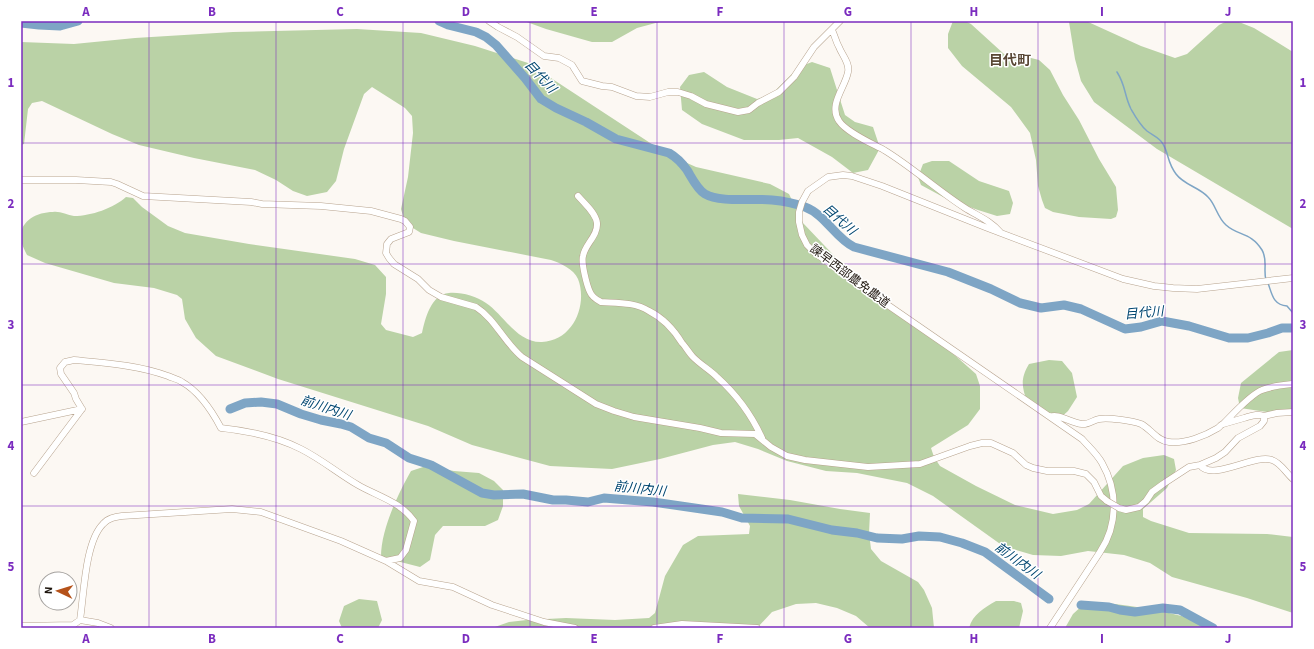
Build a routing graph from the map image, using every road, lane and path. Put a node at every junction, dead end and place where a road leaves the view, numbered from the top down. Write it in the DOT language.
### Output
graph roads {
  1 [pos="489,21"];
  2 [pos="840,21"];
  3 [pos="832,30"];
  4 [pos="21,180"];
  5 [pos="578,196"];
  6 [pos="1000,232"];
  7 [pos="1293,278"];
  8 [pos="1293,384"];
  9 [pos="82,409"];
  10 [pos="1293,412"];
  11 [pos="1264,416"];
  12 [pos="1050,417"];
  13 [pos="21,422"];
  14 [pos="1222,425"];
  15 [pos="764,442"];
  16 [pos="1200,464"];
  17 [pos="34,473"];
  18 [pos="1293,479"];
  19 [pos="386,561"];
  20 [pos="80,620"];
  21 [pos="21,626"];
  22 [pos="566,626"];
  23 [pos="111,628"];
  24 [pos="558,628"];
  25 [pos="575,628"];
  26 [pos="654,628"];
  27 [pos="757,628"];
  28 [pos="1050,628"];
  1 -- 3 [label="street"];
  2 -- 3 [label="street"];
  3 -- 6 [label="street"];
  4 -- 15 [label="street"];
  5 -- 15 [label="street"];
  6 -- 7 [label="street, 諫早西部農免農道"];
  6 -- 12 [label="street, 諫早西部農免農道"];
  8 -- 14 [label="street"];
  9 -- 13 [label="street"];
  9 -- 17 [label="street"];
  9 -- 19 [label="street"];
  10 -- 11 [label="street"];
  11 -- 14 [label="street"];
  11 -- 16 [label="street"];
  12 -- 14 [label="street"];
  12 -- 28 [label="street, 諫早西部農免農道"];
  15 -- 16 [label="street, bridge"];
  16 -- 18 [label="street"];
  19 -- 20 [label="street"];
  19 -- 22 [label="street"];
  20 -- 21 [label="street"];
  20 -- 23 [label="street"];
  22 -- 24 [label="street"];
  22 -- 25 [label="street"];
  26 -- 27 [label="street"];
}
